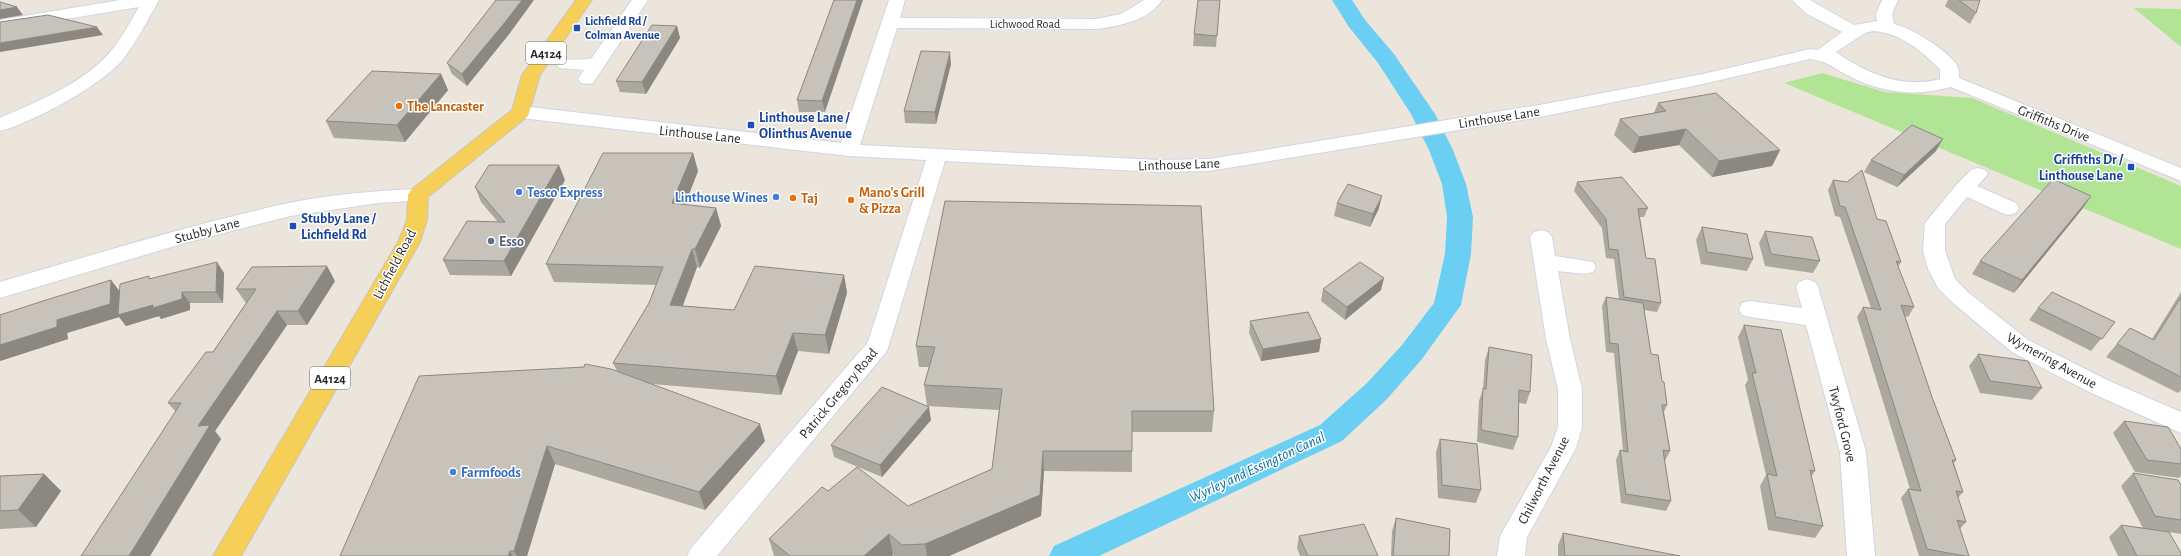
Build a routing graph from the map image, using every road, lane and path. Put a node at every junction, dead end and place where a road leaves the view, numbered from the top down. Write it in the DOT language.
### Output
graph roads {
  1 [pos="150,0"];
  2 [pos="584,0"];
  3 [pos="640,0"];
  4 [pos="897,0"];
  5 [pos="1154,0"];
  6 [pos="1800,0"];
  7 [pos="1890,0"];
  8 [pos="890,23"];
  9 [pos="0,25"];
  10 [pos="1886,26"];
  11 [pos="1854,32"];
  12 [pos="1829,56"];
  13 [pos="565,64"];
  14 [pos="1949,80"];
  15 [pos="521,112"];
  16 [pos="0,125"];
  17 [pos="849,150"];
  18 [pos="936,156"];
  19 [pos="2181,175"];
  20 [pos="418,195"];
  21 [pos="2009,208"];
  22 [pos="1541,237"];
  23 [pos="1545,262"];
  24 [pos="1585,267"];
  25 [pos="1807,287"];
  26 [pos="0,290"];
  27 [pos="1750,309"];
  28 [pos="1815,318"];
  29 [pos="2181,423"];
  30 [pos="227,556"];
  31 [pos="701,556"];
  32 [pos="1511,556"];
  33 [pos="1860,556"];
  1 -- 9 [label="street"];
  1 -- 16 [label="street"];
  2 -- 15 [label="main road, A4124"];
  3 -- 13 [label="street"];
  4 -- 8 [label="street"];
  5 -- 8 [label="street, Lichwood Road"];
  6 -- 11 [label="street"];
  7 -- 10 [label="street"];
  8 -- 17 [label="street"];
  10 -- 11 [label="street"];
  10 -- 14 [label="street"];
  11 -- 12 [label="street"];
  12 -- 14 [label="street"];
  12 -- 18 [label="street, Linthouse Lane"];
  14 -- 19 [label="street, Griffiths Drive"];
  15 -- 17 [label="street, Linthouse Lane"];
  15 -- 20 [label="main road"];
  17 -- 18 [label="street, Linthouse Lane"];
  18 -- 31 [label="street, Patrick Gregory Road"];
  20 -- 26 [label="street, Stubby Lane"];
  20 -- 30 [label="main road, Lichfield Road / A4124"];
  21 -- 29 [label="street, Wymering Avenue"];
  22 -- 23 [label="street, Chilworth Avenue"];
  23 -- 24 [label="street"];
  23 -- 32 [label="street, Chilworth Avenue"];
  25 -- 28 [label="street, Twyford Grove"];
  27 -- 28 [label="street"];
  28 -- 33 [label="street, Twyford Grove"];
}
